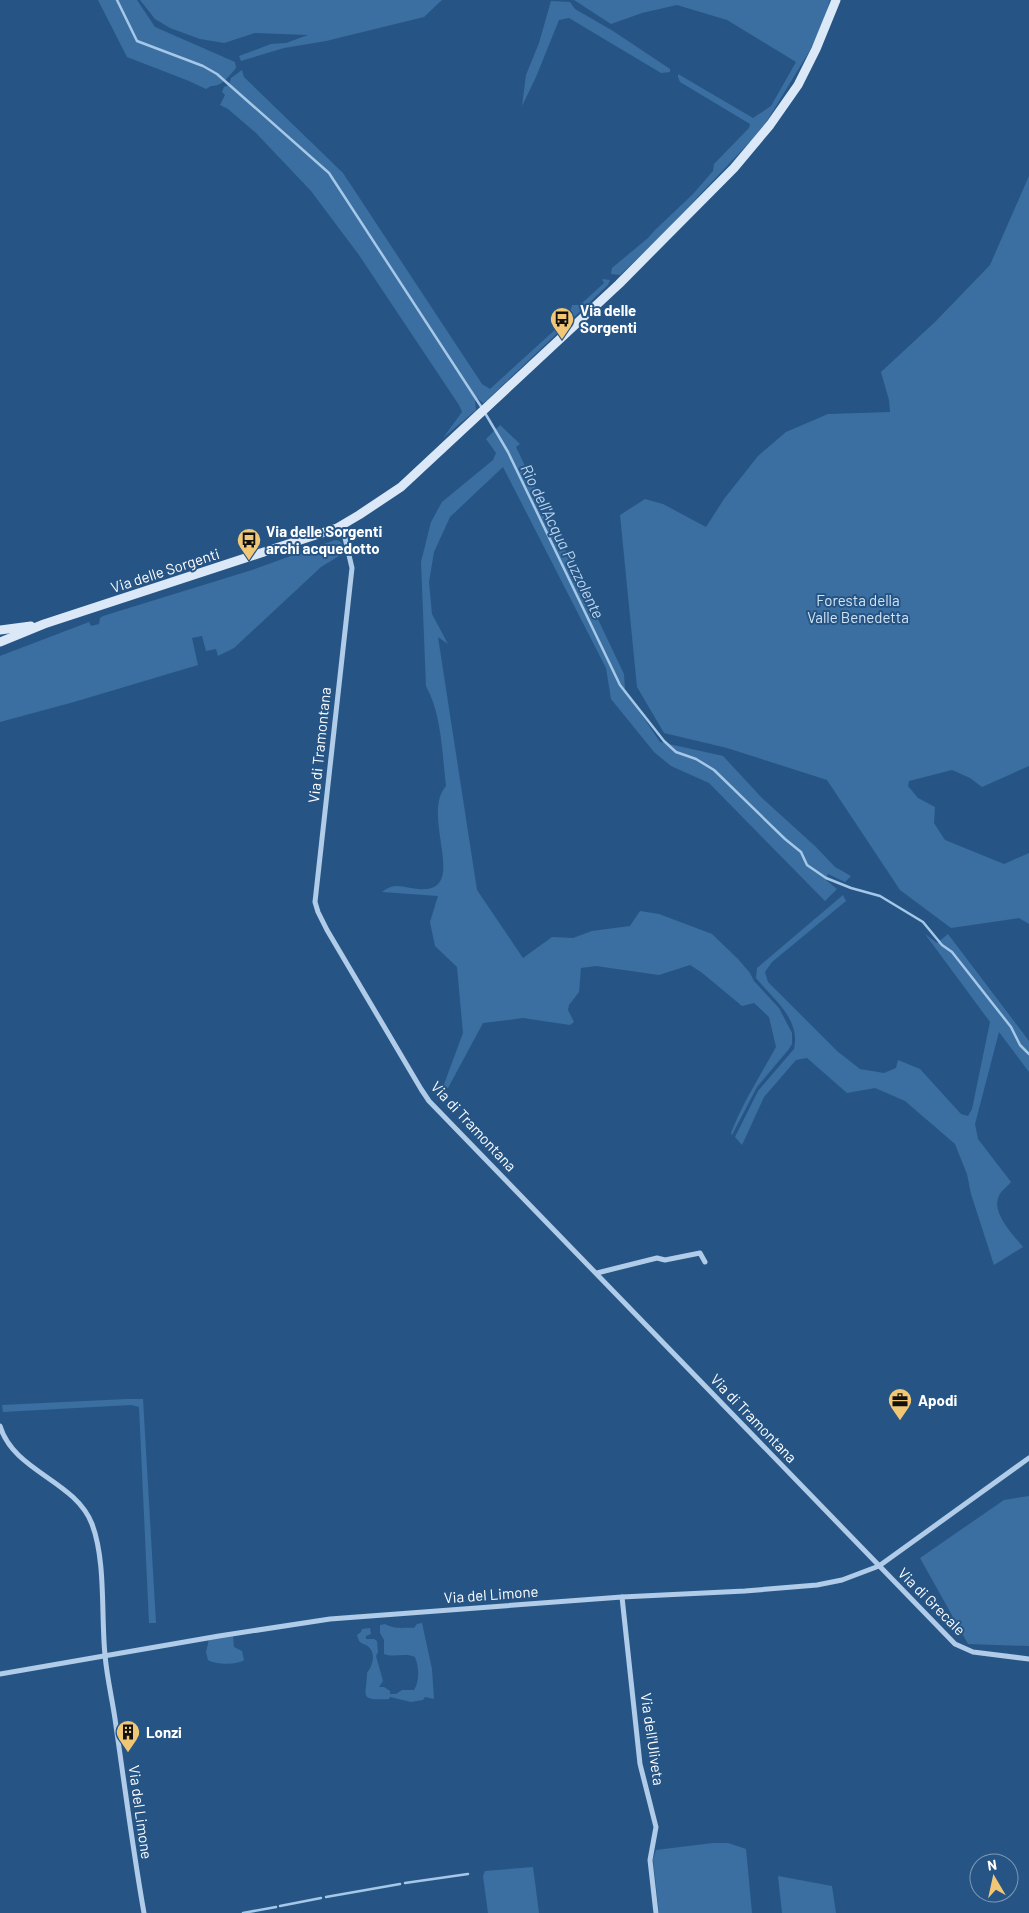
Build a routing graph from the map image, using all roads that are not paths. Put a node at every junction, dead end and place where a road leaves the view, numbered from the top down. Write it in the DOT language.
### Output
graph roads {
  1 [pos="836,0"];
  2 [pos="337,528"];
  3 [pos="44,624"];
  4 [pos="0,630"];
  5 [pos="0,642"];
  6 [pos="705,1262"];
  7 [pos="597,1273"];
  8 [pos="0,1426"];
  9 [pos="1029,1458"];
  10 [pos="879,1566"];
  11 [pos="622,1597"];
  12 [pos="105,1656"];
  13 [pos="1029,1659"];
  14 [pos="0,1674"];
  15 [pos="144,1913"];
  16 [pos="656,1913"];
  1 -- 2 [label="main road, Via delle Sorgenti"];
  2 -- 3 [label="main road, Via delle Sorgenti"];
  2 -- 7 [label="street, Via di Tramontana"];
  3 -- 4 [label="main road, Via delle Sorgenti"];
  3 -- 5 [label="main road, Via delle Sorgenti"];
  6 -- 7 [label="street"];
  7 -- 10 [label="street, Via di Tramontana"];
  8 -- 12 [label="street"];
  9 -- 10 [label="street, Via del Limone"];
  10 -- 11 [label="street, Via del Limone"];
  10 -- 13 [label="street, Via di Grecale"];
  11 -- 12 [label="street, Via del Limone"];
  11 -- 16 [label="street, Via dell'Uliveta"];
  12 -- 14 [label="street, Via del Limone"];
  12 -- 15 [label="street, Via del Limone"];
}
